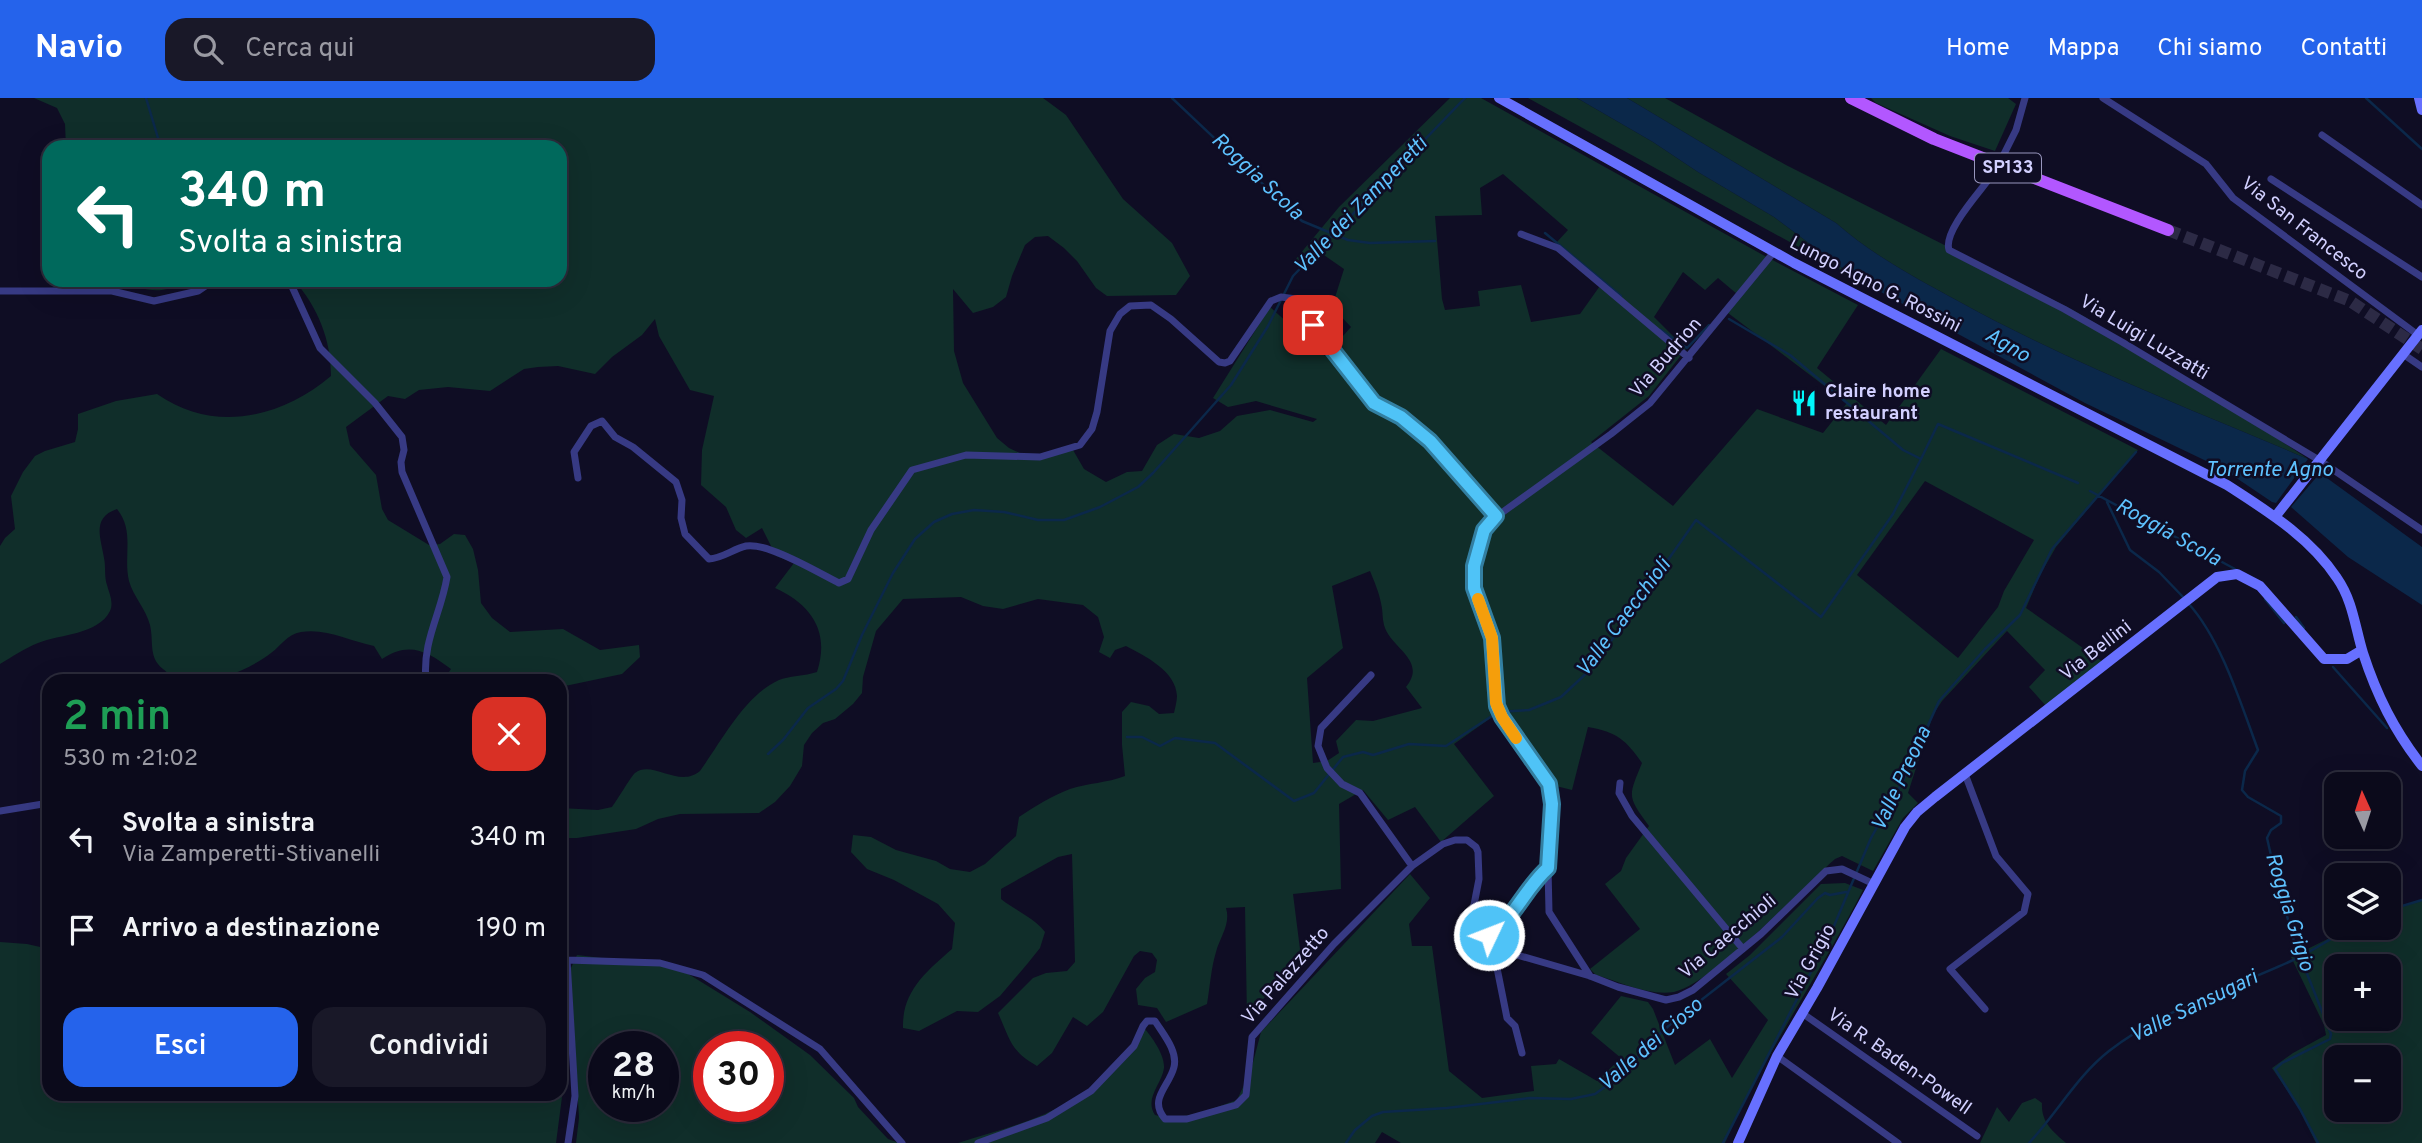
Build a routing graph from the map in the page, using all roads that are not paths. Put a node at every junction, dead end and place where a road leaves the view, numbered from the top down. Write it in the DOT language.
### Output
graph roads {
  1 [pos="1499,98"];
  2 [pos="1852,98"];
  3 [pos="2025,98"];
  4 [pos="2103,98"];
  5 [pos="2419,98"];
  6 [pos="2422,110"];
  7 [pos="2322,135"];
  8 [pos="2271,178"];
  9 [pos="2422,205"];
  10 [pos="2168,230"];
  11 [pos="1521,234"];
  12 [pos="1774,252"];
  13 [pos="2422,277"];
  14 [pos="204,287"];
  15 [pos="292,287"];
  16 [pos="0,291"];
  17 [pos="2420,333"];
  18 [pos="2406,351"];
  19 [pos="1689,358"];
  20 [pos="2422,367"];
  21 [pos="2319,460"];
  22 [pos="578,478"];
  23 [pos="2278,512"];
  24 [pos="1496,516"];
  25 [pos="2422,530"];
  26 [pos="2362,650"];
  27 [pos="425,674"];
  28 [pos="1371,675"];
  29 [pos="2422,766"];
  30 [pos="1965,774"];
  31 [pos="1620,783"];
  32 [pos="42,804"];
  33 [pos="0,811"];
  34 [pos="1412,866"];
  35 [pos="1548,868"];
  36 [pos="1874,884"];
  37 [pos="1485,938"];
  38 [pos="1493,948"];
  39 [pos="1743,949"];
  40 [pos="567,959"];
  41 [pos="1590,976"];
  42 [pos="567,1005"];
  43 [pos="1985,1009"];
  44 [pos="1802,1013"];
  45 [pos="1522,1053"];
  46 [pos="1777,1056"];
  47 [pos="1978,1136"];
  48 [pos="568,1143"];
  49 [pos="902,1143"];
  50 [pos="978,1143"];
  51 [pos="1738,1143"];
  52 [pos="1898,1143"];
  1 -- 12 [label="main road, Lungo Agno G. Rossini"];
  2 -- 10 [label="main road, SP133"];
  3 -- 21 [label="street, Via Luigi Luzzatti, bridge"];
  4 -- 17 [label="street, Via San Francesco"];
  5 -- 6 [label="main road"];
  7 -- 9 [label="street"];
  8 -- 13 [label="street"];
  11 -- 19 [label="street"];
  12 -- 19 [label="street, Via Budrion"];
  12 -- 23 [label="main road, Lungo Agno G. Rossini"];
  14 -- 16 [label="street"];
  15 -- 27 [label="street"];
  17 -- 18 [label="main road"];
  18 -- 20 [label="street"];
  18 -- 21 [label="main road"];
  19 -- 24 [label="street, Via Budrion"];
  21 -- 23 [label="main road"];
  21 -- 25 [label="street, Via Luigi Luzzatti"];
  22 -- 24 [label="street"];
  23 -- 26 [label="main road, Lungo Agno G. Rossini"];
  24 -- 35 [label="street"];
  26 -- 29 [label="main road, Lungo Agno G. Rossini"];
  26 -- 30 [label="main road, Via Bellini"];
  28 -- 34 [label="street"];
  30 -- 36 [label="main road, Via Bellini"];
  30 -- 43 [label="street"];
  31 -- 39 [label="street"];
  32 -- 33 [label="street"];
  34 -- 37 [label="street"];
  34 -- 50 [label="street, Via Palazzetto"];
  35 -- 37 [label="street"];
  35 -- 41 [label="street"];
  36 -- 39 [label="street, Via Caecchioli"];
  36 -- 44 [label="main road, Via Grigio"];
  37 -- 38 [label="street"];
  38 -- 41 [label="street, Via Caecchioli"];
  38 -- 45 [label="street"];
  39 -- 41 [label="street, Via Caecchioli"];
  40 -- 49 [label="street"];
  42 -- 48 [label="street"];
  44 -- 46 [label="main road, Via Grigio"];
  44 -- 47 [label="street, Via R. Baden-Powell"];
  46 -- 51 [label="main road, Via Grigio"];
  46 -- 52 [label="street"];
}
